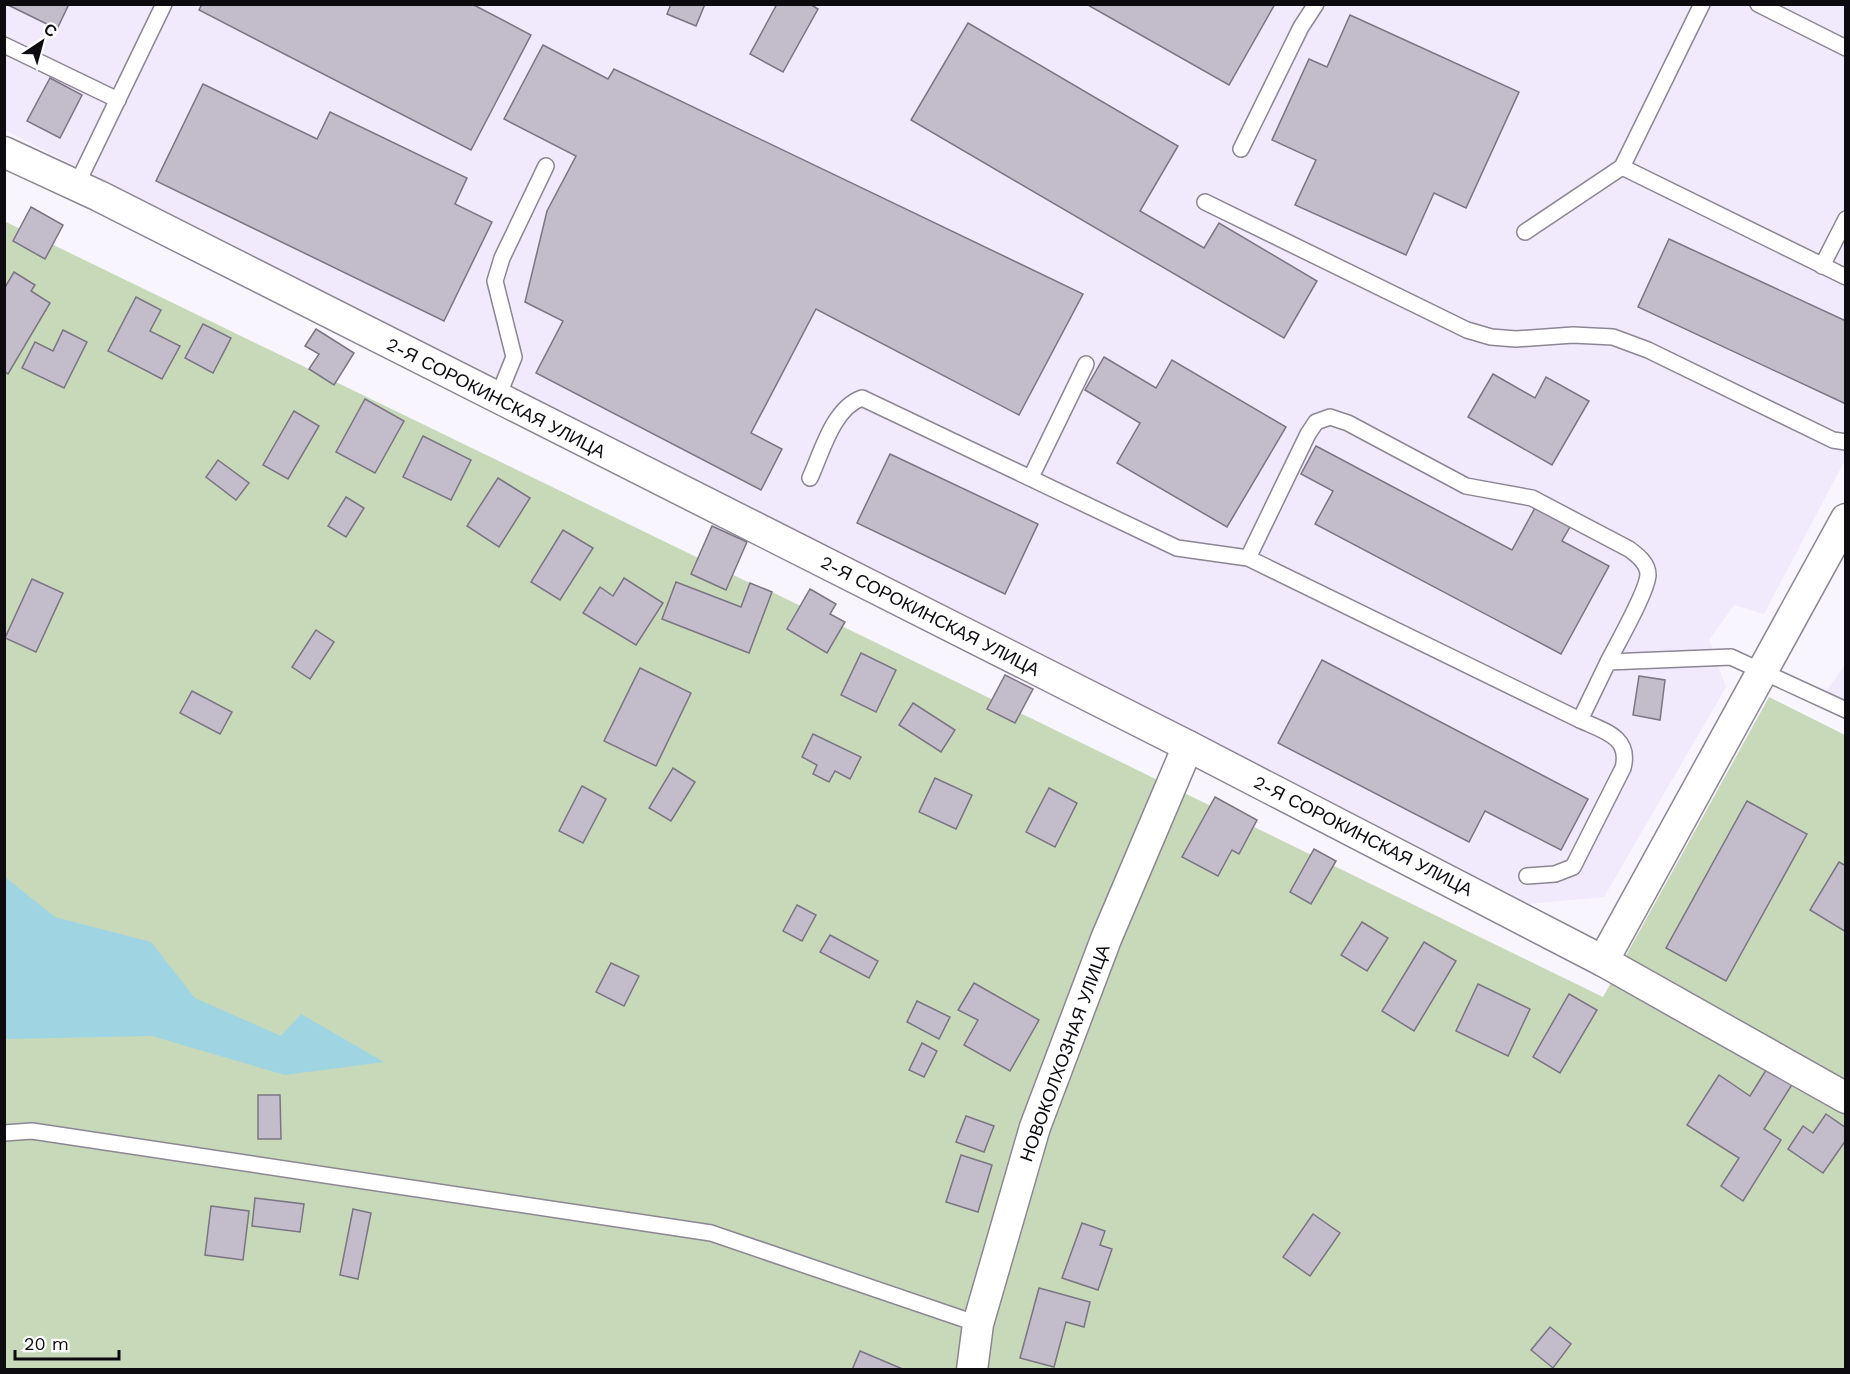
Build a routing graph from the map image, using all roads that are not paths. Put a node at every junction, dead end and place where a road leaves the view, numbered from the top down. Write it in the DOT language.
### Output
graph roads {
  1 [pos="164,4"];
  2 [pos="1316,4"];
  3 [pos="1702,4"];
  4 [pos="1758,4"];
  5 [pos="4,45"];
  6 [pos="1845,48"];
  7 [pos="118,100"];
  8 [pos="1241,148"];
  9 [pos="4,153"];
  10 [pos="546,166"];
  11 [pos="1622,167"];
  12 [pos="76,186"];
  13 [pos="1205,202"];
  14 [pos="1845,219"];
  15 [pos="1525,232"];
  16 [pos="1822,266"];
  17 [pos="1845,277"];
  18 [pos="1086,364"];
  19 [pos="497,399"];
  20 [pos="1845,442"];
  21 [pos="1031,477"];
  22 [pos="810,478"];
  23 [pos="1845,519"];
  24 [pos="1248,558"];
  25 [pos="1608,662"];
  26 [pos="1763,671"];
  27 [pos="1845,710"];
  28 [pos="1580,720"];
  29 [pos="1188,746"];
  30 [pos="1527,876"];
  31 [pos="1603,960"];
  32 [pos="1845,1098"];
  33 [pos="4,1133"];
  34 [pos="978,1324"];
  35 [pos="972,1370"];
  1 -- 7 [label="lane"];
  2 -- 8 [label="lane"];
  3 -- 11 [label="lane"];
  4 -- 6 [label="lane"];
  5 -- 7 [label="lane"];
  7 -- 12 [label="lane"];
  9 -- 12 [label="street, 2-Я СОРОКИНСКАЯ УЛИЦА"];
  10 -- 19 [label="lane"];
  11 -- 15 [label="lane"];
  11 -- 16 [label="lane"];
  12 -- 19 [label="street, 2-Я СОРОКИНСКАЯ УЛИЦА"];
  13 -- 20 [label="lane"];
  14 -- 16 [label="lane"];
  16 -- 17 [label="lane"];
  18 -- 21 [label="lane"];
  19 -- 29 [label="street, 2-Я СОРОКИНСКАЯ УЛИЦА"];
  21 -- 22 [label="lane"];
  21 -- 24 [label="lane"];
  23 -- 26 [label="street"];
  24 -- 25 [label="lane"];
  24 -- 28 [label="lane"];
  25 -- 26 [label="lane"];
  25 -- 28 [label="lane"];
  26 -- 27 [label="lane"];
  26 -- 31 [label="street"];
  28 -- 30 [label="lane"];
  29 -- 31 [label="street, 2-Я СОРОКИНСКАЯ УЛИЦА"];
  29 -- 34 [label="street, НОВОКОЛХОЗНАЯ УЛИЦА"];
  31 -- 32 [label="street, 2-Я СОРОКИНСКАЯ УЛИЦА"];
  33 -- 34 [label="lane"];
  34 -- 35 [label="street, НОВОКОЛХОЗНАЯ УЛИЦА"];
}
